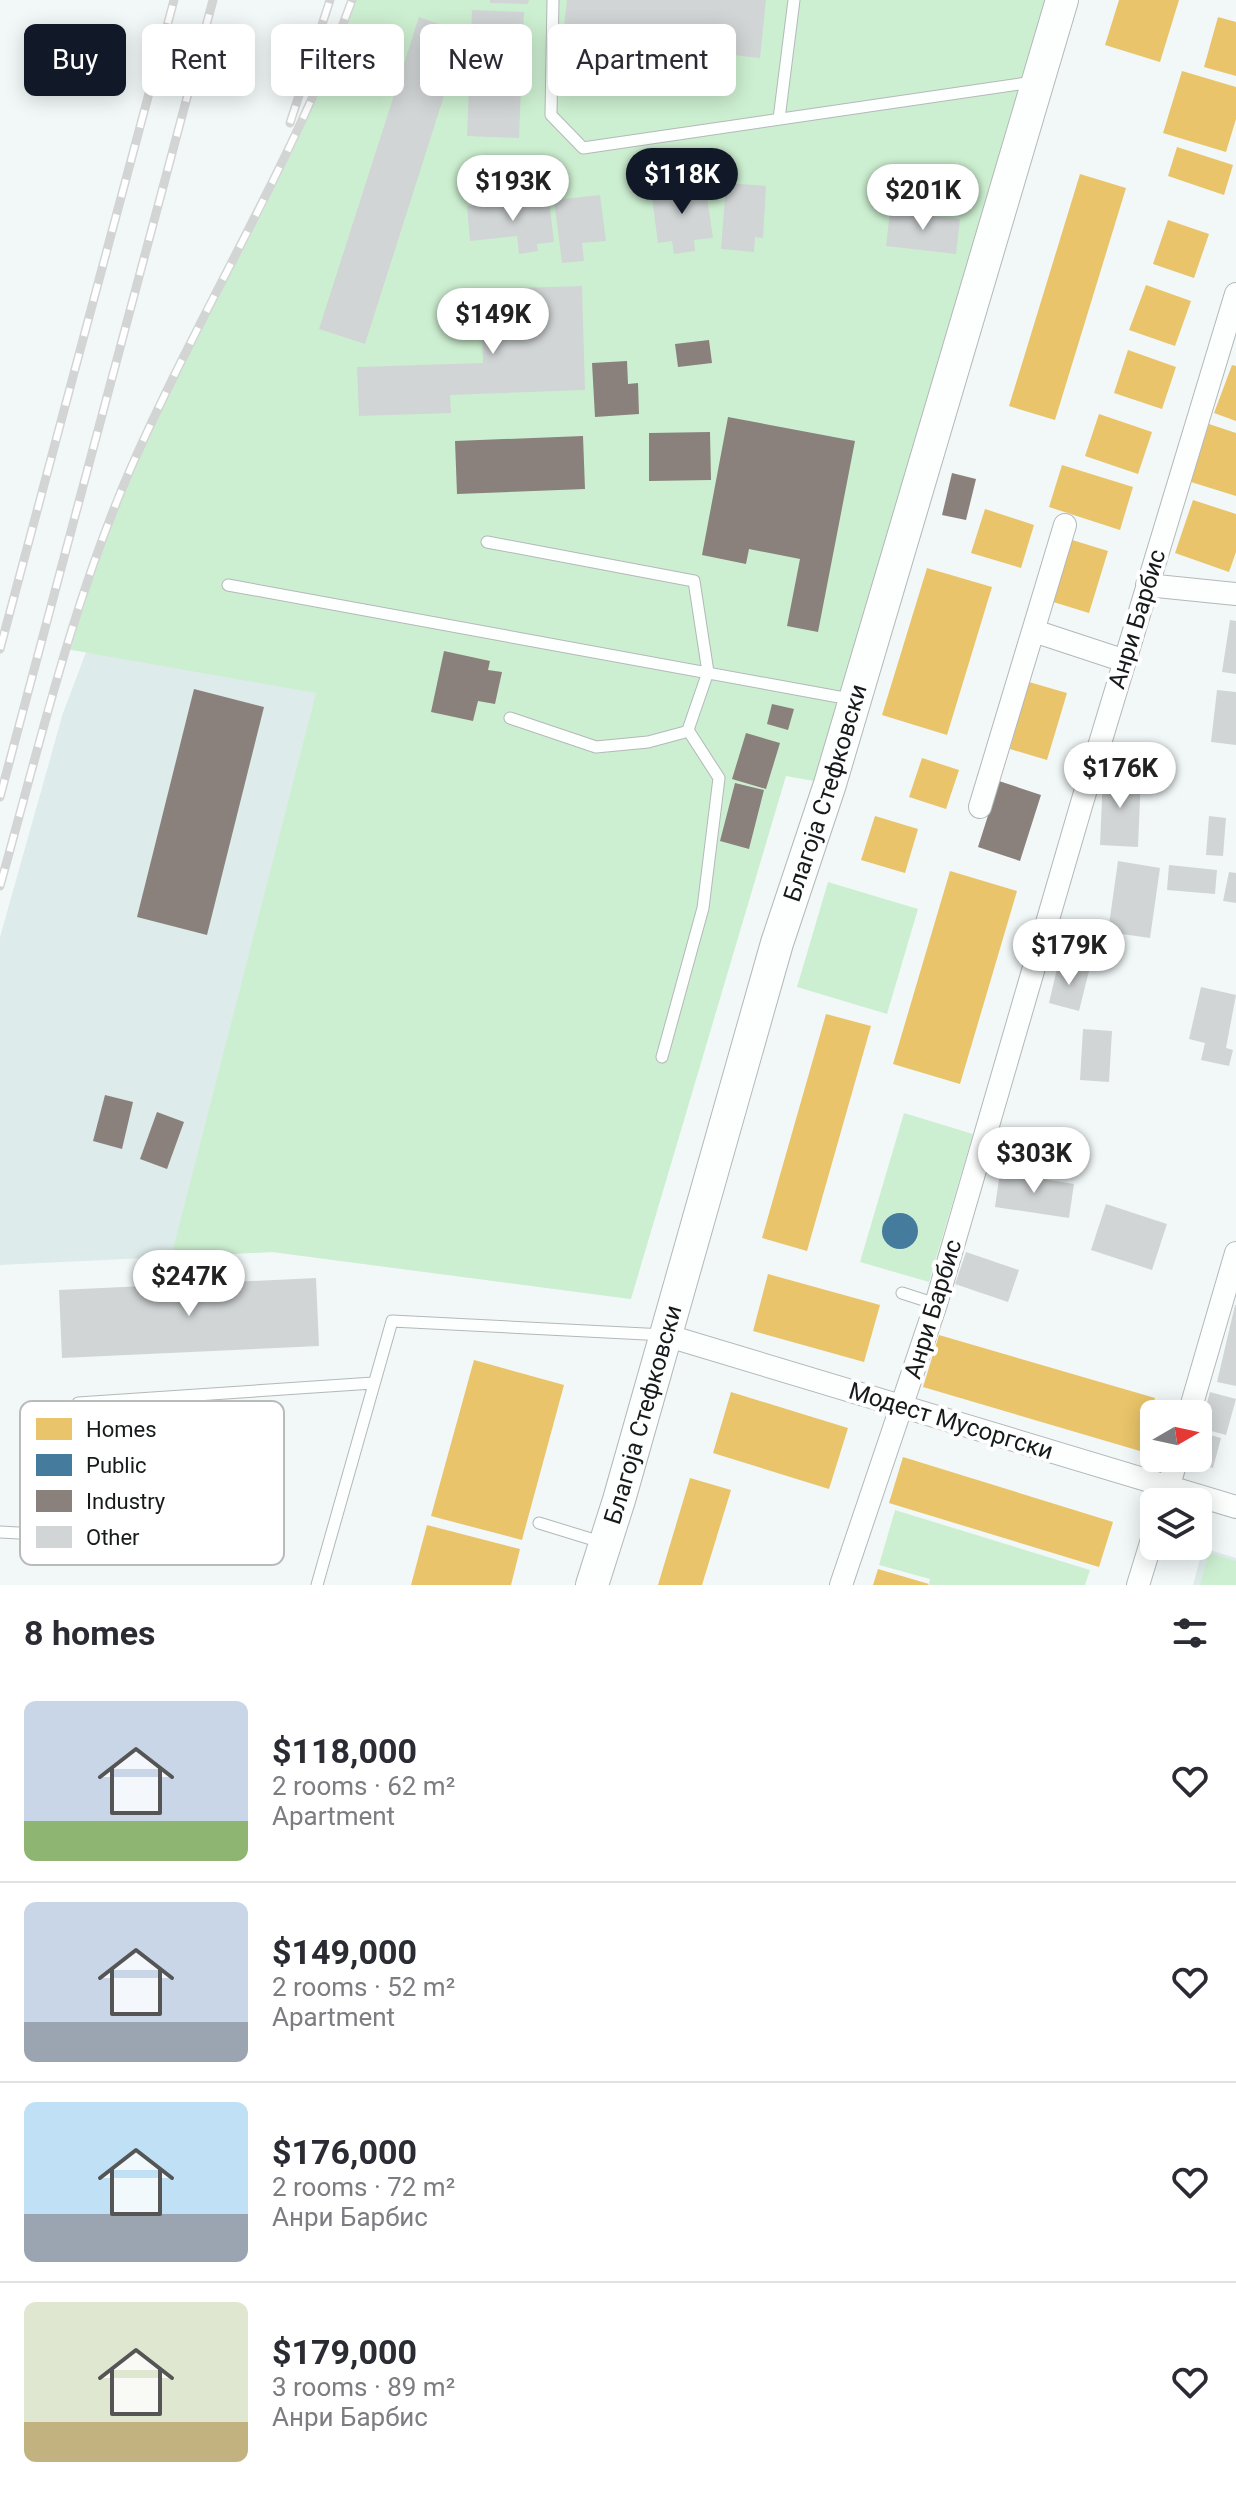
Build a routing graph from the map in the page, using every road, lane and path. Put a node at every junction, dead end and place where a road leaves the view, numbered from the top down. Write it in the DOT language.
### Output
graph roads {
  1 [pos="553,0"];
  2 [pos="794,0"];
  3 [pos="1062,0"];
  4 [pos="1038,81"];
  5 [pos="779,119"];
  6 [pos="1236,294"];
  7 [pos="1065,525"];
  8 [pos="487,542"];
  9 [pos="228,585"];
  10 [pos="1147,585"];
  11 [pos="1236,594"];
  12 [pos="1034,631"];
  13 [pos="1125,661"];
  14 [pos="708,672"];
  15 [pos="855,700"];
  16 [pos="510,718"];
  17 [pos="689,731"];
  18 [pos="980,807"];
  19 [pos="662,1057"];
  20 [pos="1236,1253"];
  21 [pos="902,1293"];
  22 [pos="936,1304"];
  23 [pos="665,1335"];
  24 [pos="373,1383"];
  25 [pos="1193,1400"];
  26 [pos="108,1401"];
  27 [pos="902,1406"];
  28 [pos="1148,1488"];
  29 [pos="1212,1503"];
  30 [pos="1236,1507"];
  31 [pos="539,1523"];
  32 [pos="0,1532"];
  33 [pos="20,1533"];
  34 [pos="604,1544"];
  35 [pos="1146,1560"];
  36 [pos="317,1585"];
  37 [pos="592,1585"];
  38 [pos="841,1585"];
  39 [pos="1138,1585"];
  1 -- 5 [label="lane"];
  2 -- 5 [label="lane"];
  3 -- 4 [label="main road, Благоја Стефковски"];
  4 -- 5 [label="lane"];
  4 -- 15 [label="main road, Благоја Стефковски"];
  6 -- 10 [label="street, Анри Барбис"];
  7 -- 12 [label="street"];
  8 -- 14 [label="lane"];
  9 -- 14 [label="lane"];
  10 -- 11 [label="street"];
  10 -- 13 [label="street, Анри Барбис"];
  12 -- 13 [label="street"];
  12 -- 18 [label="street"];
  13 -- 22 [label="street, Анри Барбис"];
  14 -- 15 [label="lane"];
  14 -- 17 [label="lane"];
  15 -- 23 [label="main road, Благоја Стефковски"];
  16 -- 17 [label="lane"];
  17 -- 19 [label="lane"];
  20 -- 25 [label="street"];
  21 -- 22 [label="lane"];
  22 -- 27 [label="street, Анри Барбис"];
  23 -- 24 [label="lane"];
  23 -- 27 [label="street, Модест Мусоргски"];
  23 -- 34 [label="main road, Благоја Стефковски"];
  24 -- 26 [label="lane"];
  24 -- 36 [label="lane"];
  27 -- 28 [label="street, Модест Мусоргски"];
  27 -- 38 [label="street, Анри Барбис"];
  29 -- 30 [label="street, Модест Мусоргски"];
  31 -- 34 [label="lane"];
  32 -- 33 [label="lane"];
  34 -- 37 [label="main road, Благоја Стефковски"];
  35 -- 39 [label="street"];
}
